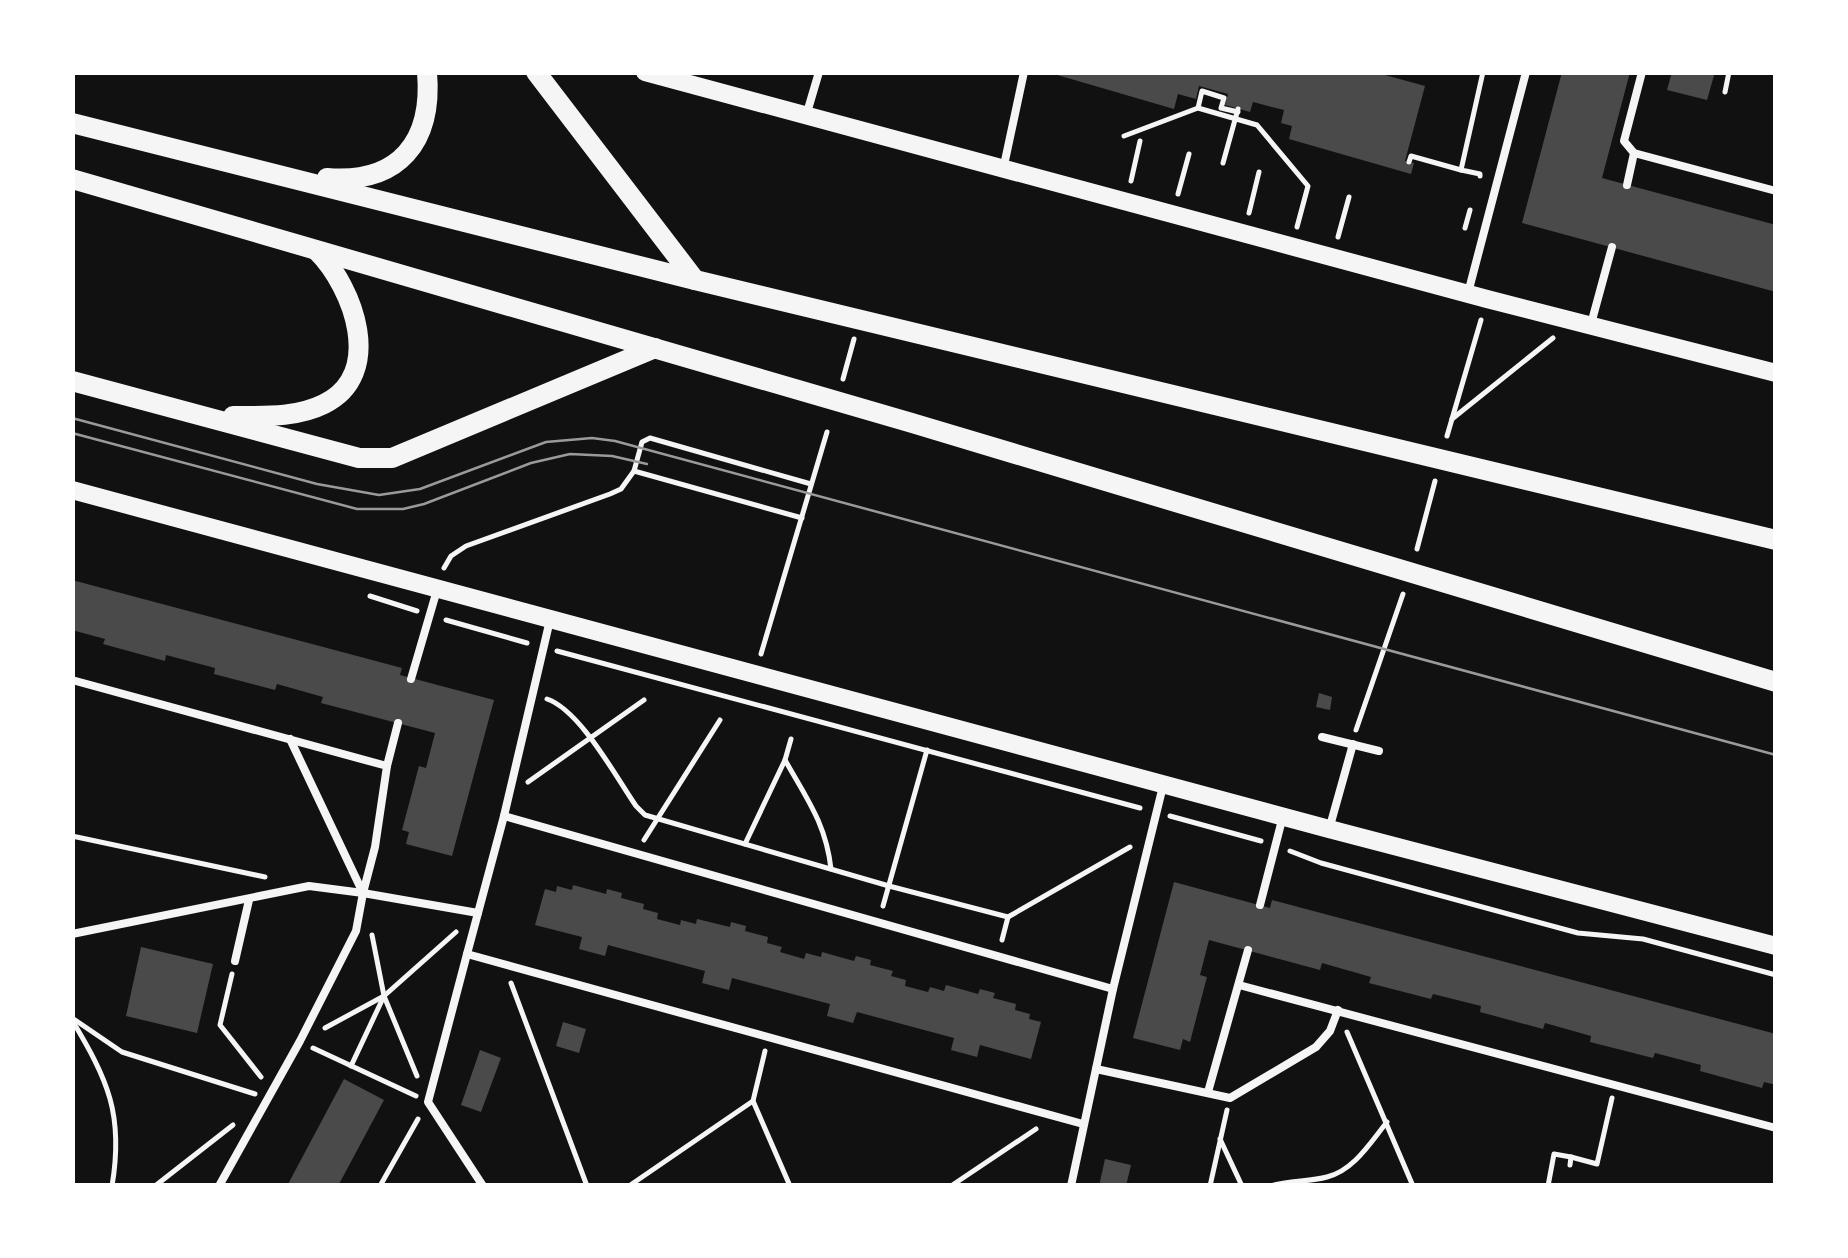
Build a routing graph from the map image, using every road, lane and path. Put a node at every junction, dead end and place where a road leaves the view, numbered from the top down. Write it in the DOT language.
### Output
graph roads {
  1 [pos="427,72"];
  2 [pos="536,72"];
  3 [pos="819,72"];
  4 [pos="1024,72"];
  5 [pos="1484,72"];
  6 [pos="1526,72"];
  7 [pos="1642,72"];
  8 [pos="1729,72"];
  9 [pos="656,74"];
  10 [pos="1724,92"];
  11 [pos="1198,108"];
  12 [pos="1237,114"];
  13 [pos="806,116"];
  14 [pos="72,123"];
  15 [pos="1124,136"];
  16 [pos="1140,140"];
  17 [pos="1634,152"];
  18 [pos="1189,154"];
  19 [pos="1409,162"];
  20 [pos="1223,163"];
  21 [pos="1003,170"];
  22 [pos="1461,170"];
  23 [pos="1259,172"];
  24 [pos="282,175"];
  25 [pos="72,180"];
  26 [pos="1627,184"];
  27 [pos="1776,190"];
  28 [pos="1475,192"];
  29 [pos="1349,196"];
  30 [pos="1126,202"];
  31 [pos="1470,210"];
  32 [pos="1173,215"];
  33 [pos="1464,228"];
  34 [pos="1244,234"];
  35 [pos="1292,246"];
  36 [pos="1612,247"];
  37 [pos="316,250"];
  38 [pos="1332,258"];
  39 [pos="695,280"];
  40 [pos="1468,294"];
  41 [pos="1483,312"];
  42 [pos="1583,322"];
  43 [pos="855,337"];
  44 [pos="655,348"];
  45 [pos="1776,373"];
  46 [pos="843,379"];
  47 [pos="72,381"];
  48 [pos="202,416"];
  49 [pos="1452,420"];
  50 [pos="827,432"];
  51 [pos="1448,436"];
  52 [pos="634,472"];
  53 [pos="1435,481"];
  54 [pos="812,484"];
  55 [pos="72,490"];
  56 [pos="802,518"];
  57 [pos="1776,540"];
  58 [pos="1418,549"];
  59 [pos="437,590"];
  60 [pos="356,591"];
  61 [pos="1404,591"];
  62 [pos="430,616"];
  63 [pos="550,620"];
  64 [pos="543,647"];
  65 [pos="761,654"];
  66 [pos="411,679"];
  67 [pos="72,680"];
  68 [pos="1776,682"];
  69 [pos="531,694"];
  70 [pos="644,700"];
  71 [pos="720,720"];
  72 [pos="398,723"];
  73 [pos="1322,737"];
  74 [pos="590,738"];
  75 [pos="290,739"];
  76 [pos="791,739"];
  77 [pos="1352,744"];
  78 [pos="928,750"];
  79 [pos="1379,750"];
  80 [pos="786,760"];
  81 [pos="387,766"];
  82 [pos="1164,783"];
  83 [pos="509,796"];
  84 [pos="1156,812"];
  85 [pos="504,816"];
  86 [pos="1282,816"];
  87 [pos="657,820"];
  88 [pos="1329,829"];
  89 [pos="72,836"];
  90 [pos="1150,836"];
  91 [pos="744,844"];
  92 [pos="1275,844"];
  93 [pos="635,852"];
  94 [pos="831,869"];
  95 [pos="309,886"];
  96 [pos="888,886"];
  97 [pos="363,893"];
  98 [pos="250,900"];
  99 [pos="1260,905"];
  100 [pos="478,914"];
  101 [pos="1008,918"];
  102 [pos="878,923"];
  103 [pos="72,934"];
  104 [pos="1776,946"];
  105 [pos="1248,950"];
  106 [pos="468,954"];
  107 [pos="997,957"];
  108 [pos="236,961"];
  109 [pos="504,964"];
  110 [pos="1776,974"];
  111 [pos="1238,985"];
  112 [pos="1113,989"];
  113 [pos="384,996"];
  114 [pos="1338,1010"];
  115 [pos="72,1019"];
  116 [pos="768,1037"];
  117 [pos="300,1041"];
  118 [pos="352,1066"];
  119 [pos="1096,1069"];
  120 [pos="1615,1085"];
  121 [pos="1208,1092"];
  122 [pos="269,1094"];
  123 [pos="1230,1098"];
  124 [pos="753,1101"];
  125 [pos="428,1102"];
  126 [pos="1055,1116"];
  127 [pos="1386,1122"];
  128 [pos="1083,1124"];
  129 [pos="1776,1128"];
  130 [pos="1220,1138"];
  131 [pos="112,1186"];
  132 [pos="156,1186"];
  133 [pos="219,1186"];
  134 [pos="380,1186"];
  135 [pos="483,1186"];
  136 [pos="587,1186"];
  137 [pos="629,1186"];
  138 [pos="790,1186"];
  139 [pos="951,1186"];
  140 [pos="1070,1186"];
  141 [pos="1210,1186"];
  142 [pos="1242,1186"];
  143 [pos="1270,1186"];
  144 [pos="1413,1186"];
  145 [pos="1548,1186"];
  1 -- 24 [label="main road"];
  2 -- 39 [label="main road"];
  3 -- 13 [label="lane"];
  4 -- 21 [label="lane"];
  5 -- 22 [label="path"];
  6 -- 40 [label="lane"];
  7 -- 17 [label="lane"];
  8 -- 10 [label="path"];
  9 -- 13 [label="street"];
  11 -- 12 [label="path"];
  11 -- 12 [label="path"];
  11 -- 15 [label="path"];
  12 -- 20 [label="path"];
  12 -- 35 [label="path"];
  13 -- 21 [label="street"];
  14 -- 24 [label="main road"];
  16 -- 30 [label="path"];
  17 -- 26 [label="lane"];
  17 -- 27 [label="lane"];
  18 -- 32 [label="path"];
  19 -- 22 [label="path"];
  21 -- 30 [label="street"];
  22 -- 28 [label="path"];
  23 -- 34 [label="path"];
  24 -- 39 [label="main road"];
  25 -- 37 [label="main road"];
  29 -- 38 [label="path"];
  30 -- 32 [label="street"];
  31 -- 33 [label="path"];
  32 -- 34 [label="street"];
  34 -- 35 [label="street"];
  35 -- 38 [label="street"];
  36 -- 42 [label="lane"];
  37 -- 44 [label="main road"];
  37 -- 48 [label="main road"];
  38 -- 40 [label="street"];
  39 -- 57 [label="main road"];
  40 -- 42 [label="street"];
  41 -- 49 [label="path"];
  42 -- 45 [label="street"];
  42 -- 49 [label="path"];
  43 -- 46 [label="path"];
  44 -- 48 [label="main road"];
  44 -- 68 [label="main road"];
  47 -- 48 [label="main road"];
  49 -- 51 [label="path"];
  50 -- 54 [label="path"];
  52 -- 54 [label="path"];
  52 -- 56 [label="path"];
  52 -- 59 [label="path"];
  53 -- 58 [label="path"];
  54 -- 56 [label="path"];
  55 -- 59 [label="street"];
  56 -- 65 [label="path"];
  59 -- 62 [label="lane"];
  59 -- 63 [label="street"];
  60 -- 62 [label="path"];
  61 -- 77 [label="path"];
  62 -- 64 [label="path"];
  62 -- 66 [label="lane"];
  63 -- 64 [label="lane"];
  63 -- 82 [label="street"];
  64 -- 69 [label="lane"];
  64 -- 78 [label="path"];
  67 -- 75 [label="lane"];
  69 -- 74 [label="path"];
  69 -- 83 [label="lane"];
  70 -- 74 [label="path"];
  71 -- 87 [label="path"];
  72 -- 81 [label="lane"];
  73 -- 77 [label="lane"];
  74 -- 83 [label="path"];
  74 -- 87 [label="path"];
  75 -- 81 [label="lane"];
  75 -- 97 [label="lane"];
  76 -- 80 [label="path"];
  77 -- 79 [label="lane"];
  77 -- 88 [label="lane"];
  78 -- 84 [label="path"];
  78 -- 96 [label="path"];
  80 -- 91 [label="path"];
  80 -- 94 [label="path"];
  81 -- 97 [label="lane"];
  82 -- 84 [label="lane"];
  82 -- 86 [label="street"];
  83 -- 85 [label="lane"];
  84 -- 90 [label="lane"];
  84 -- 92 [label="path"];
  85 -- 93 [label="lane"];
  85 -- 100 [label="lane"];
  86 -- 88 [label="street"];
  86 -- 92 [label="lane"];
  87 -- 91 [label="path"];
  87 -- 93 [label="path"];
  88 -- 104 [label="street"];
  89 -- 95 [label="path"];
  90 -- 101 [label="path"];
  90 -- 112 [label="lane"];
  91 -- 94 [label="path"];
  92 -- 99 [label="lane"];
  92 -- 110 [label="path"];
  93 -- 102 [label="lane"];
  94 -- 96 [label="path"];
  95 -- 97 [label="lane"];
  95 -- 98 [label="lane"];
  96 -- 101 [label="path"];
  96 -- 102 [label="path"];
  97 -- 100 [label="lane"];
  97 -- 113 [label="path"];
  97 -- 117 [label="lane"];
  98 -- 103 [label="lane"];
  98 -- 108 [label="lane"];
  100 -- 106 [label="lane"];
  100 -- 113 [label="path"];
  101 -- 107 [label="path"];
  102 -- 107 [label="lane"];
  105 -- 111 [label="lane"];
  106 -- 109 [label="lane"];
  106 -- 125 [label="lane"];
  107 -- 112 [label="lane"];
  108 -- 122 [label="path"];
  109 -- 116 [label="lane"];
  109 -- 136 [label="path"];
  111 -- 114 [label="lane"];
  111 -- 121 [label="lane"];
  112 -- 119 [label="lane"];
  113 -- 117 [label="path"];
  113 -- 118 [label="path"];
  113 -- 125 [label="path"];
  114 -- 120 [label="lane"];
  114 -- 123 [label="lane"];
  114 -- 127 [label="path"];
  115 -- 122 [label="path"];
  115 -- 131 [label="path"];
  116 -- 124 [label="path"];
  116 -- 126 [label="lane"];
  117 -- 118 [label="path"];
  117 -- 122 [label="lane"];
  118 -- 125 [label="path"];
  119 -- 121 [label="lane"];
  119 -- 128 [label="lane"];
  120 -- 129 [label="lane"];
  120 -- 145 [label="path"];
  121 -- 123 [label="lane"];
  122 -- 132 [label="path"];
  122 -- 133 [label="lane"];
  123 -- 130 [label="path"];
  124 -- 137 [label="path"];
  124 -- 138 [label="path"];
  125 -- 134 [label="path"];
  125 -- 135 [label="lane"];
  126 -- 128 [label="lane"];
  126 -- 139 [label="path"];
  127 -- 143 [label="path"];
  127 -- 144 [label="path"];
  128 -- 140 [label="lane"];
  130 -- 141 [label="path"];
  130 -- 142 [label="path"];
}
